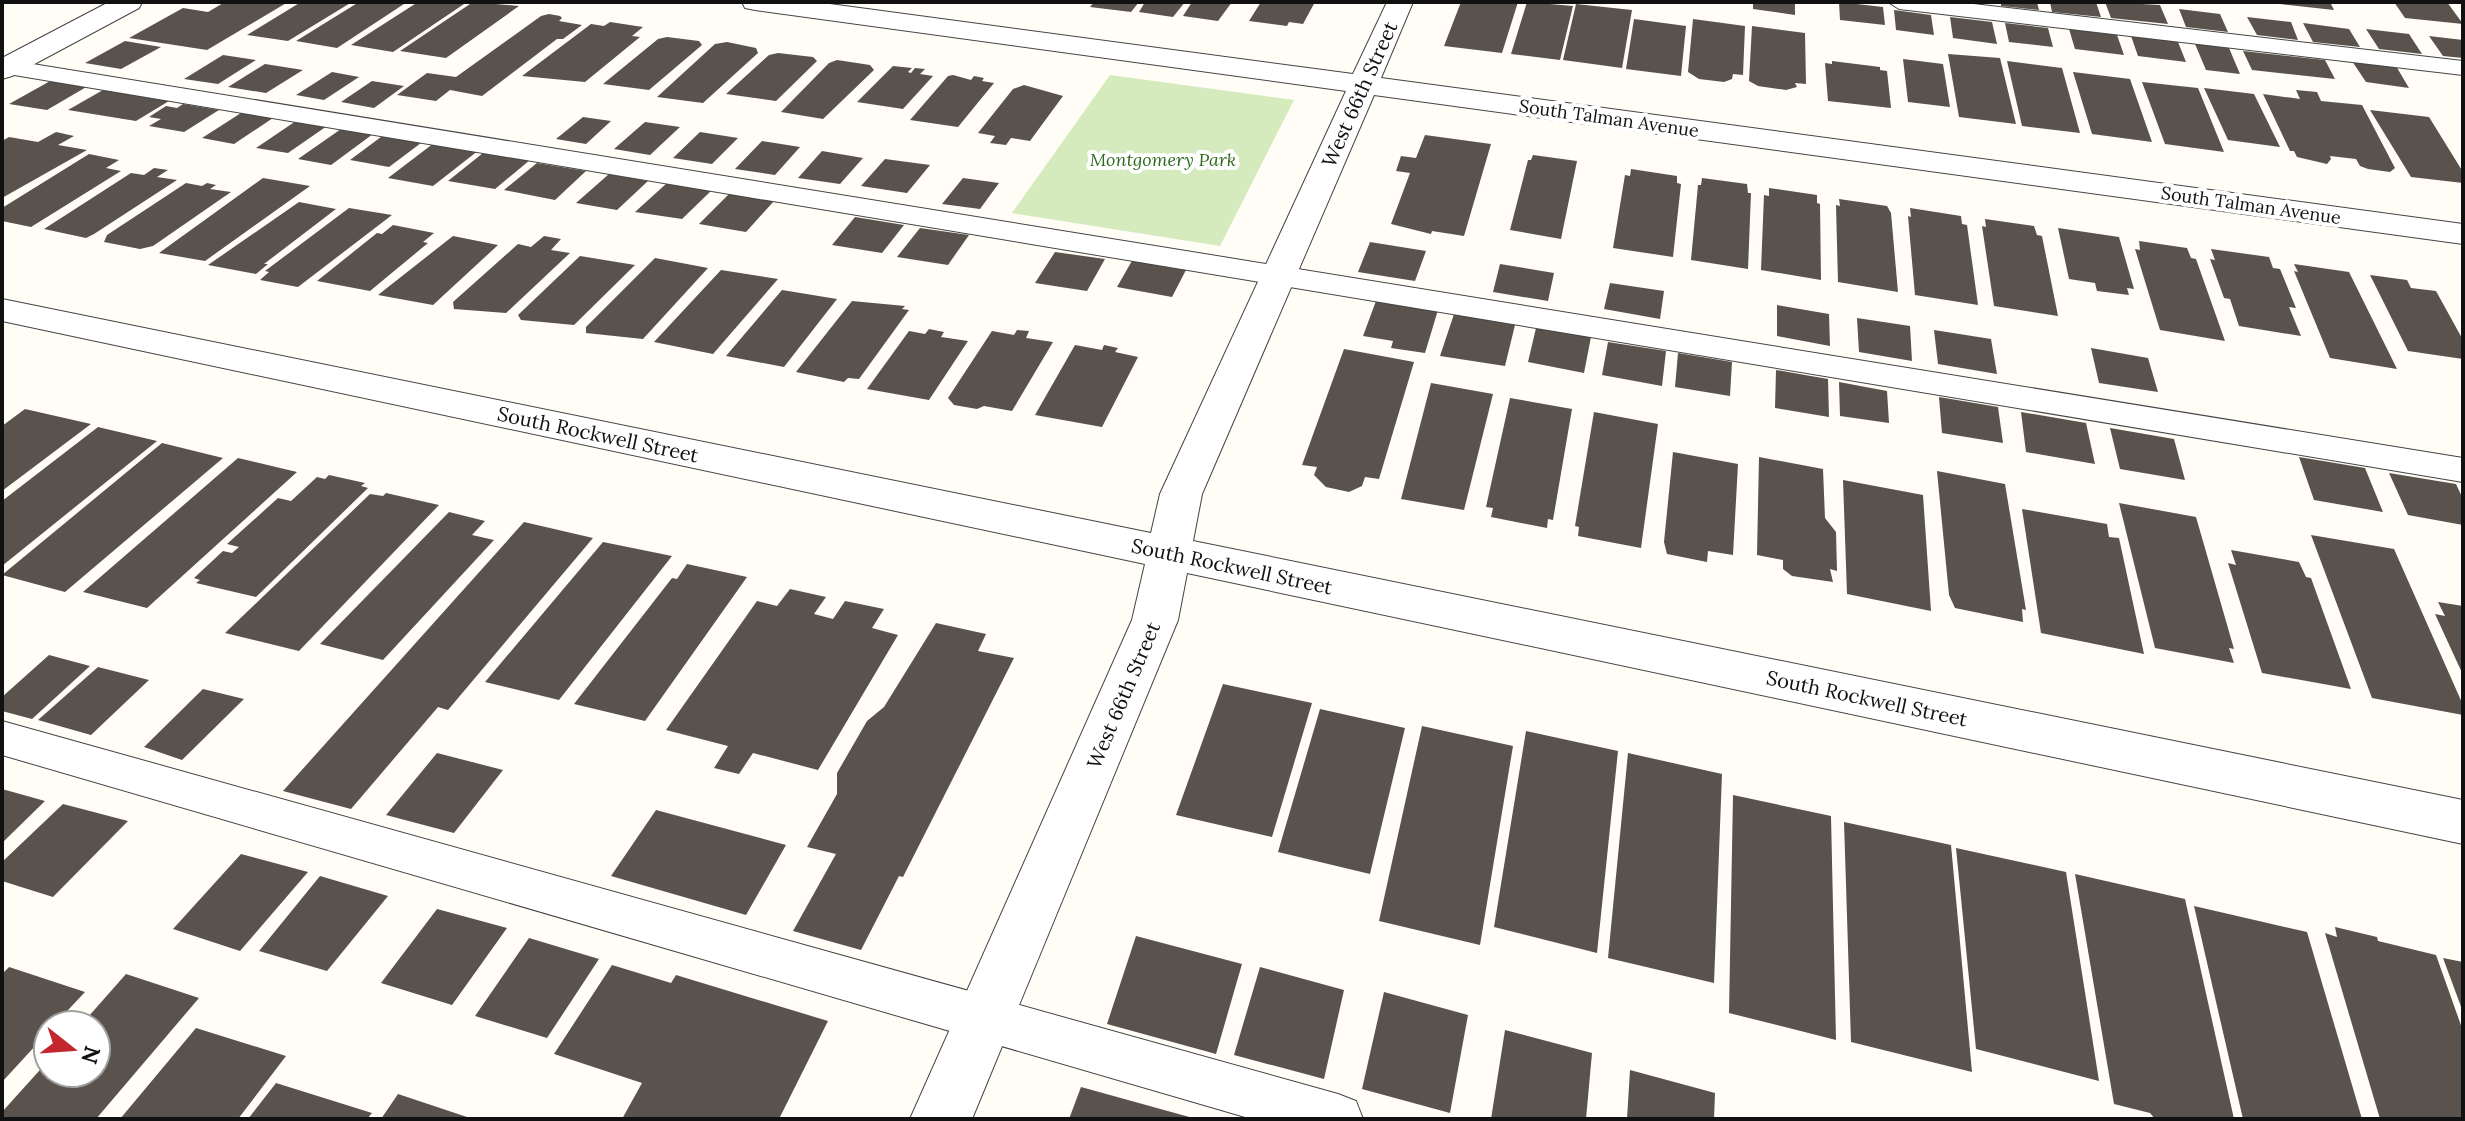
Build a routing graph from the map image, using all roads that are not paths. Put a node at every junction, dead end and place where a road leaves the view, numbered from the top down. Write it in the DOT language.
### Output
graph roads {
  1 [pos="129,2"];
  2 [pos="755,2"];
  3 [pos="1400,2"];
  4 [pos="1899,2"];
  5 [pos="5,68"];
  6 [pos="2463,68"];
  7 [pos="1363,85"];
  8 [pos="2463,234"];
  9 [pos="1280,274"];
  10 [pos="2,310"];
  11 [pos="2463,470"];
  12 [pos="1169,553"];
  13 [pos="2,738"];
  14 [pos="2463,822"];
  15 [pos="984,1018"];
  16 [pos="941,1119"];
  17 [pos="1338,1119"];
  1 -- 5 [label="street"];
  2 -- 7 [label="street, South Talman Avenue"];
  3 -- 7 [label="street, West 66th Street"];
  4 -- 6 [label="lane"];
  5 -- 9 [label="lane"];
  7 -- 8 [label="street, South Talman Avenue"];
  7 -- 9 [label="street, West 66th Street"];
  9 -- 11 [label="lane"];
  9 -- 12 [label="street, West 66th Street"];
  10 -- 12 [label="street, South Rockwell Street"];
  12 -- 14 [label="street, South Rockwell Street"];
  12 -- 15 [label="street, West 66th Street"];
  13 -- 15 [label="lane"];
  15 -- 16 [label="street, West 66th Street"];
  15 -- 17 [label="lane"];
}
